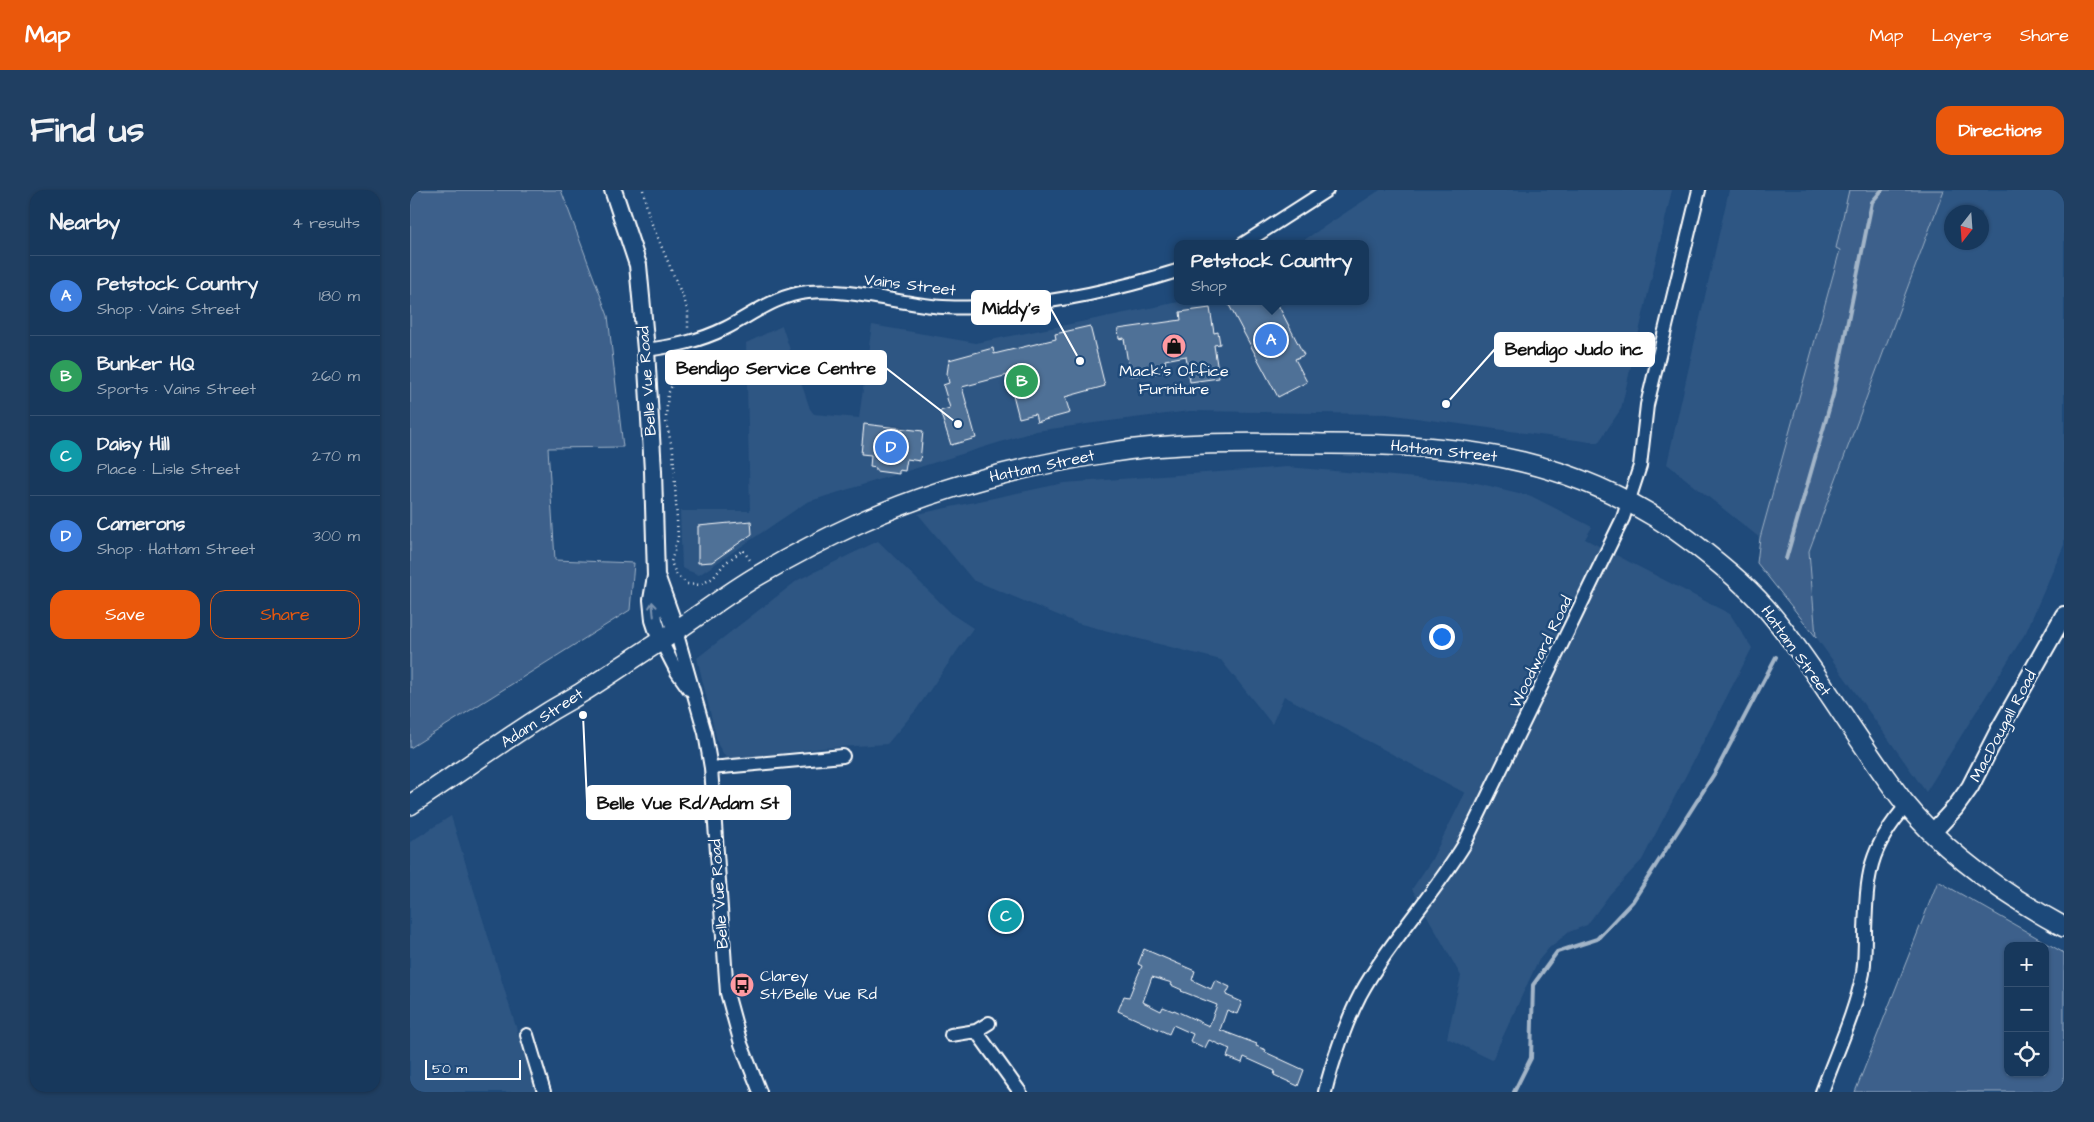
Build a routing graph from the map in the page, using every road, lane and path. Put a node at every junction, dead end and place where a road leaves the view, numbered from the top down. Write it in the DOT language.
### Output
graph roads {
  1 [pos="613,190"];
  2 [pos="643,190"];
  3 [pos="1327,190"];
  4 [pos="1699,190"];
  5 [pos="1249,240"];
  6 [pos="1174,272"];
  7 [pos="688,343"];
  8 [pos="646,350"];
  9 [pos="1628,502"];
  10 [pos="760,574"];
  11 [pos="2064,615"];
  12 [pos="668,636"];
  13 [pos="692,693"];
  14 [pos="843,756"];
  15 [pos="711,768"];
  16 [pos="410,805"];
  17 [pos="1907,805"];
  18 [pos="1933,832"];
  19 [pos="2064,927"];
  20 [pos="989,1023"];
  21 [pos="976,1030"];
  22 [pos="527,1035"];
  23 [pos="951,1035"];
  24 [pos="544,1092"];
  25 [pos="760,1092"];
  26 [pos="1020,1092"];
  27 [pos="1325,1092"];
  28 [pos="1822,1092"];
  1 -- 8 [label="street, Belle Vue Road"];
  2 -- 7 [label="path"];
  3 -- 5 [label="street"];
  4 -- 9 [label="street, Woodward Road"];
  6 -- 7 [label="street, Vains Street"];
  7 -- 8 [label="street, Vains Street"];
  7 -- 10 [label="path"];
  8 -- 12 [label="street, Belle Vue Road"];
  9 -- 10 [label="main road, Hattam Street"];
  9 -- 17 [label="main road, Hattam Street"];
  9 -- 27 [label="street, Woodward Road"];
  10 -- 12 [label="main road, Hattam Street"];
  11 -- 18 [label="street, MacDougall Road"];
  12 -- 13 [label="street, Belle Vue Road"];
  12 -- 13 [label="street, Belle Vue Road"];
  12 -- 16 [label="main road, Adam Street"];
  13 -- 15 [label="street, Belle Vue Road"];
  14 -- 15 [label="street"];
  15 -- 25 [label="street, Belle Vue Road"];
  17 -- 18 [label="main road, Hattam Street"];
  17 -- 28 [label="street"];
  18 -- 19 [label="main road, Hattam Street"];
  20 -- 21 [label="street"];
  21 -- 23 [label="street"];
  21 -- 26 [label="street"];
  22 -- 24 [label="street"];
}
